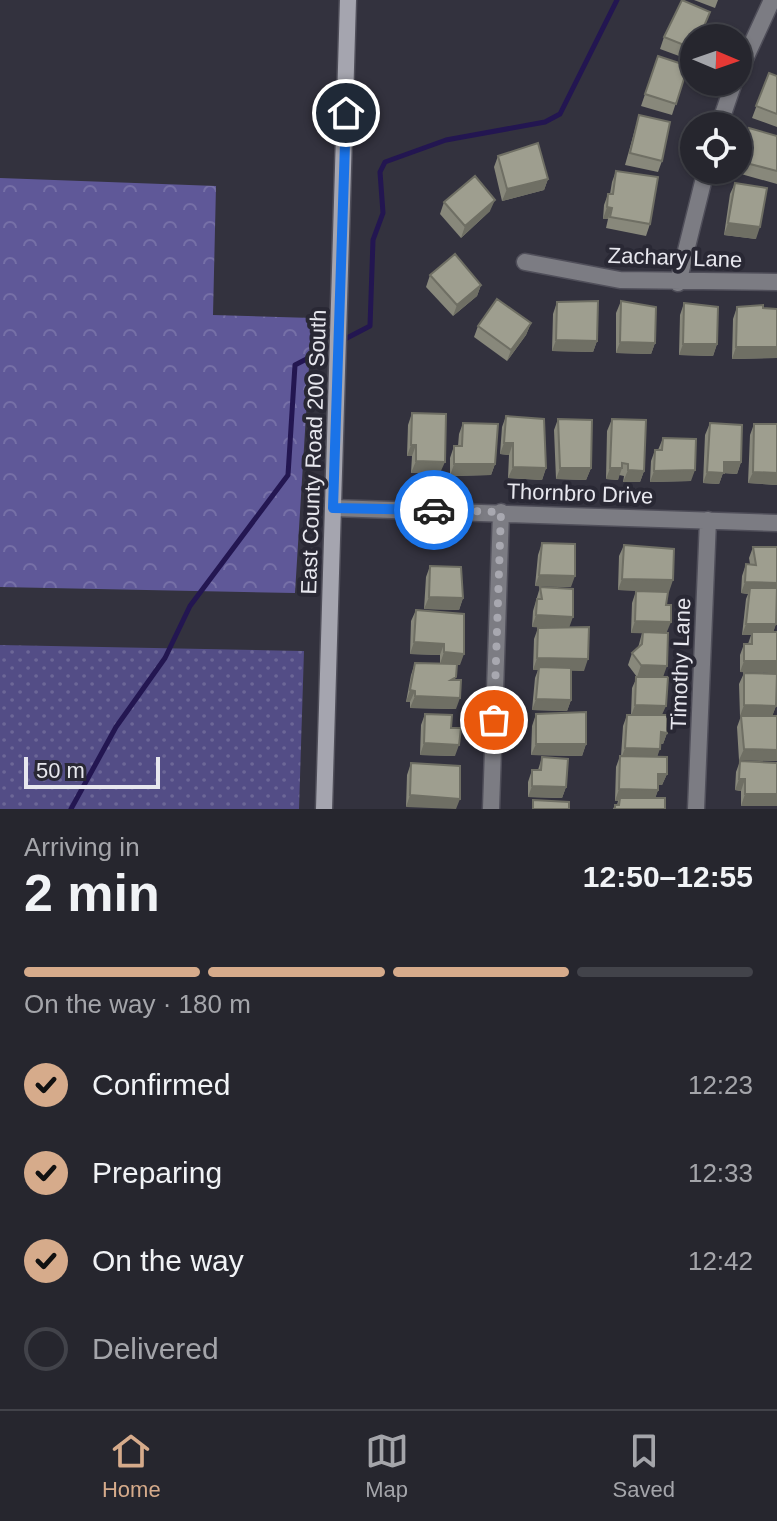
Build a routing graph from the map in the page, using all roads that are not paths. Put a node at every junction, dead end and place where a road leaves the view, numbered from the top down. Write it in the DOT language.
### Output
graph roads {
  1 [pos="348,0"];
  2 [pos="772,0"];
  3 [pos="752,44"];
  4 [pos="703,184"];
  5 [pos="525,262"];
  6 [pos="777,282"];
  7 [pos="678,283"];
  8 [pos="333,508"];
  9 [pos="501,512"];
  10 [pos="708,520"];
  11 [pos="777,523"];
  12 [pos="324,809"];
  13 [pos="491,809"];
  14 [pos="696,809"];
  1 -- 8 [label="street, East County Road 200 South"];
  2 -- 3 [label="street"];
  4 -- 7 [label="street"];
  5 -- 7 [label="street, Zachary Lane"];
  6 -- 7 [label="street, Zachary Lane"];
  8 -- 9 [label="street, Thornbro Drive"];
  8 -- 12 [label="street, East County Road 200 South"];
  9 -- 10 [label="street, Thornbro Drive"];
  9 -- 13 [label="street"];
  10 -- 11 [label="street, Thornbro Drive"];
  10 -- 14 [label="street, Timothy Lane"];
}
